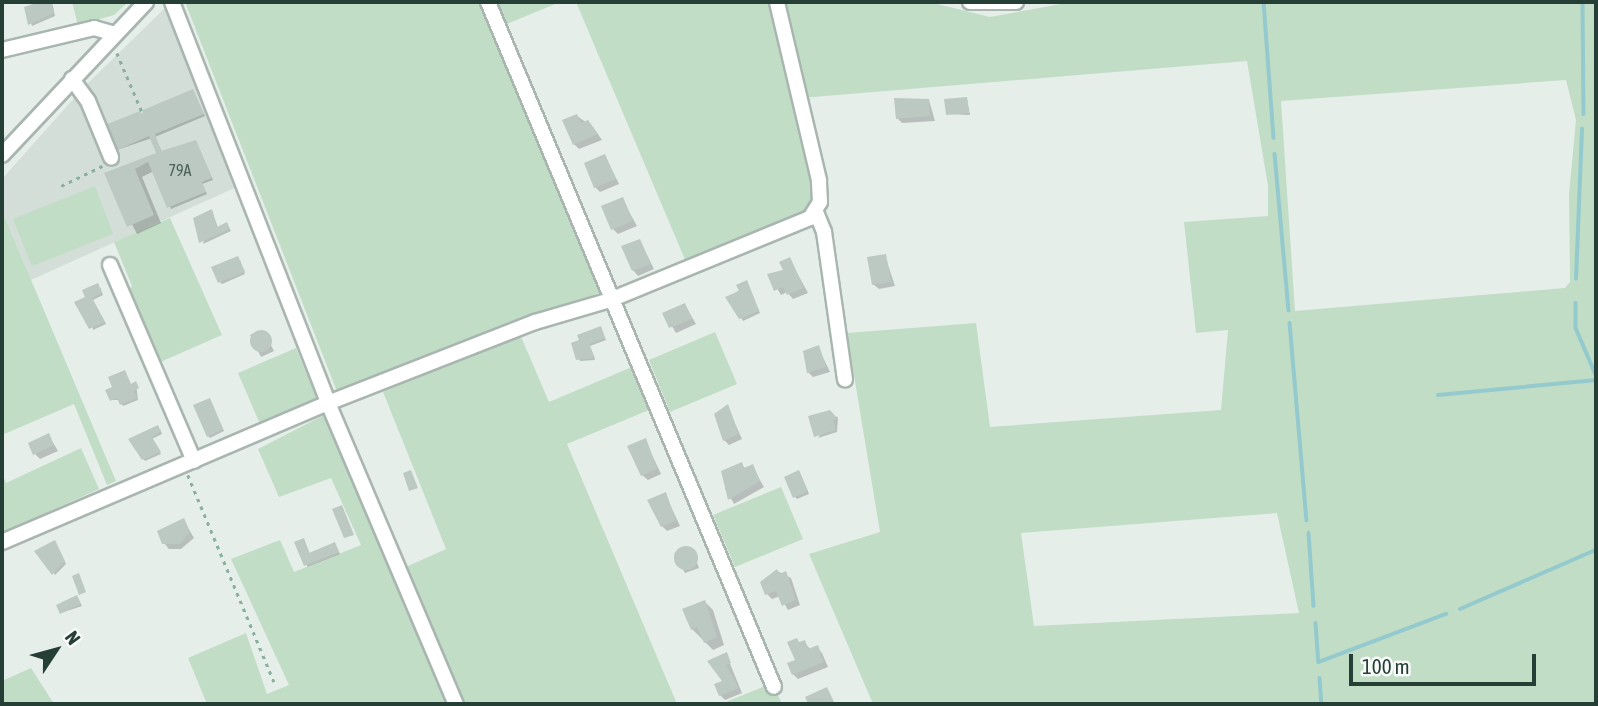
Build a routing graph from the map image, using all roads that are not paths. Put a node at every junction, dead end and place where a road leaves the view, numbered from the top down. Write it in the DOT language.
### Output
graph roads {
  1 [pos="146,2"];
  2 [pos="172,2"];
  3 [pos="488,2"];
  4 [pos="777,2"];
  5 [pos="970,2"];
  6 [pos="1016,2"];
  7 [pos="114,41"];
  8 [pos="2,50"];
  9 [pos="72,79"];
  10 [pos="2,155"];
  11 [pos="111,157"];
  12 [pos="816,212"];
  13 [pos="110,265"];
  14 [pos="610,300"];
  15 [pos="845,380"];
  16 [pos="328,403"];
  17 [pos="189,463"];
  18 [pos="2,542"];
  19 [pos="774,687"];
  20 [pos="456,704"];
  1 -- 7 [label="street"];
  2 -- 16 [label="street"];
  3 -- 14 [label="street"];
  4 -- 12 [label="street"];
  5 -- 6 [label="street"];
  7 -- 8 [label="street"];
  7 -- 9 [label="street"];
  9 -- 10 [label="street"];
  9 -- 11 [label="street"];
  12 -- 14 [label="street"];
  12 -- 15 [label="street"];
  13 -- 17 [label="street"];
  14 -- 16 [label="street"];
  14 -- 19 [label="street"];
  16 -- 17 [label="street"];
  16 -- 20 [label="street"];
  17 -- 18 [label="street"];
}
